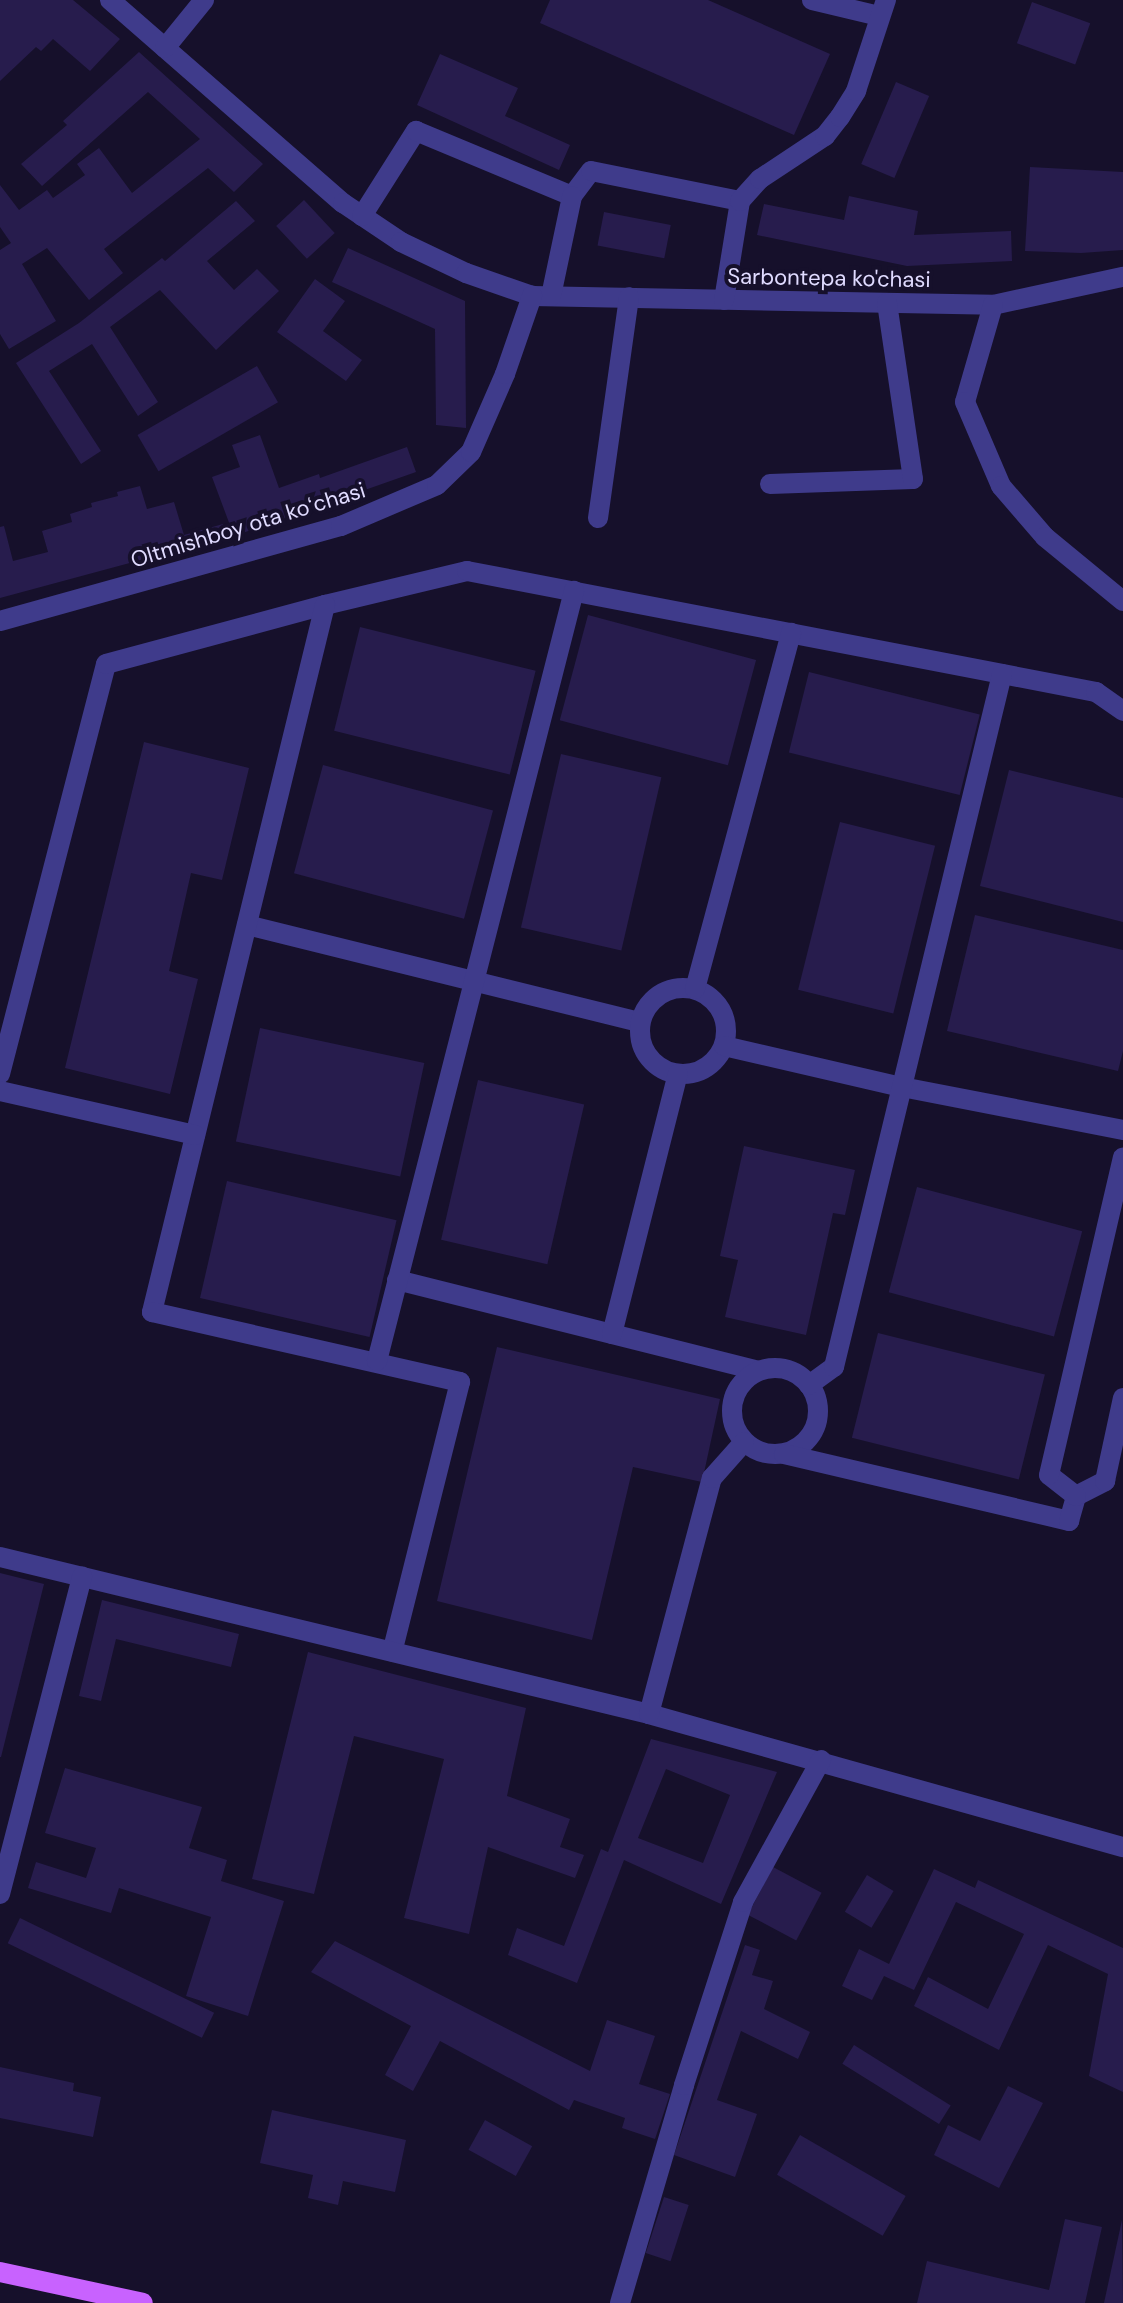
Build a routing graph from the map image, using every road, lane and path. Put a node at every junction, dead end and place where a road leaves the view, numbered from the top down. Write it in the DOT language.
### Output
graph roads {
  1 [pos="110,0"];
  2 [pos="204,0"];
  3 [pos="812,0"];
  4 [pos="883,8"];
  5 [pos="165,48"];
  6 [pos="572,196"];
  7 [pos="740,201"];
  8 [pos="362,216"];
  9 [pos="1123,277"];
  10 [pos="542,296"];
  11 [pos="629,297"];
  12 [pos="724,300"];
  13 [pos="887,303"];
  14 [pos="993,305"];
  15 [pos="770,484"];
  16 [pos="598,518"];
  17 [pos="574,591"];
  18 [pos="1123,601"];
  19 [pos="325,605"];
  20 [pos="0,621"];
  21 [pos="791,633"];
  22 [pos="1002,674"];
  23 [pos="1123,711"];
  24 [pos="247,925"];
  25 [pos="473,981"];
  26 [pos="695,989"];
  27 [pos="640,1022"];
  28 [pos="724,1046"];
  29 [pos="0,1074"];
  30 [pos="678,1074"];
  31 [pos="902,1087"];
  32 [pos="0,1091"];
  33 [pos="1123,1130"];
  34 [pos="195,1135"];
  35 [pos="1123,1138"];
  36 [pos="1123,1147"];
  37 [pos="1123,1157"];
  38 [pos="397,1280"];
  39 [pos="612,1334"];
  40 [pos="377,1361"];
  41 [pos="758,1371"];
  42 [pos="809,1385"];
  43 [pos="1123,1398"];
  44 [pos="744,1442"];
  45 [pos="784,1454"];
  46 [pos="1076,1496"];
  47 [pos="0,1557"];
  48 [pos="82,1576"];
  49 [pos="392,1652"];
  50 [pos="649,1714"];
  51 [pos="821,1760"];
  52 [pos="1123,1847"];
  53 [pos="0,1894"];
  54 [pos="0,2272"];
  55 [pos="143,2303"];
  56 [pos="620,2303"];
  1 -- 5 [label="street, Sarbontepa ko'chasi"];
  2 -- 5 [label="street"];
  3 -- 4 [label="street"];
  4 -- 7 [label="street"];
  5 -- 8 [label="street, Sarbontepa ko'chasi"];
  6 -- 7 [label="street"];
  6 -- 8 [label="street"];
  6 -- 10 [label="street, Oltmishboy ota koʻchasi"];
  7 -- 12 [label="street"];
  8 -- 10 [label="street, Sarbontepa ko'chasi"];
  9 -- 14 [label="street, Sarbontepa ko'chasi"];
  10 -- 11 [label="street, Sarbontepa ko'chasi"];
  10 -- 20 [label="street, Oltmishboy ota koʻchasi"];
  11 -- 12 [label="street, Sarbontepa ko'chasi"];
  11 -- 16 [label="street"];
  12 -- 13 [label="street, Sarbontepa ko'chasi"];
  13 -- 14 [label="street, Sarbontepa ko'chasi"];
  13 -- 15 [label="street"];
  14 -- 18 [label="street"];
  17 -- 19 [label="street"];
  17 -- 21 [label="street"];
  17 -- 25 [label="street"];
  19 -- 24 [label="street"];
  19 -- 29 [label="street"];
  21 -- 22 [label="street"];
  21 -- 26 [label="street"];
  22 -- 23 [label="street"];
  22 -- 31 [label="street"];
  24 -- 25 [label="street"];
  24 -- 34 [label="street"];
  25 -- 27 [label="street"];
  25 -- 38 [label="street"];
  26 -- 27 [label="street"];
  26 -- 28 [label="street"];
  27 -- 30 [label="street"];
  28 -- 30 [label="street"];
  28 -- 31 [label="street"];
  30 -- 39 [label="street"];
  31 -- 33 [label="street"];
  31 -- 42 [label="street"];
  32 -- 34 [label="street"];
  34 -- 40 [label="street"];
  35 -- 36 [label="street"];
  37 -- 46 [label="street"];
  38 -- 39 [label="street"];
  38 -- 40 [label="street"];
  39 -- 41 [label="street"];
  40 -- 49 [label="street"];
  41 -- 42 [label="street"];
  41 -- 44 [label="street"];
  42 -- 45 [label="street"];
  43 -- 46 [label="street"];
  44 -- 45 [label="street"];
  44 -- 50 [label="street"];
  45 -- 46 [label="street"];
  47 -- 48 [label="street"];
  48 -- 49 [label="street"];
  48 -- 53 [label="street"];
  49 -- 50 [label="street"];
  50 -- 51 [label="street"];
  51 -- 52 [label="street"];
  51 -- 56 [label="street"];
  54 -- 55 [label="main road"];
}
